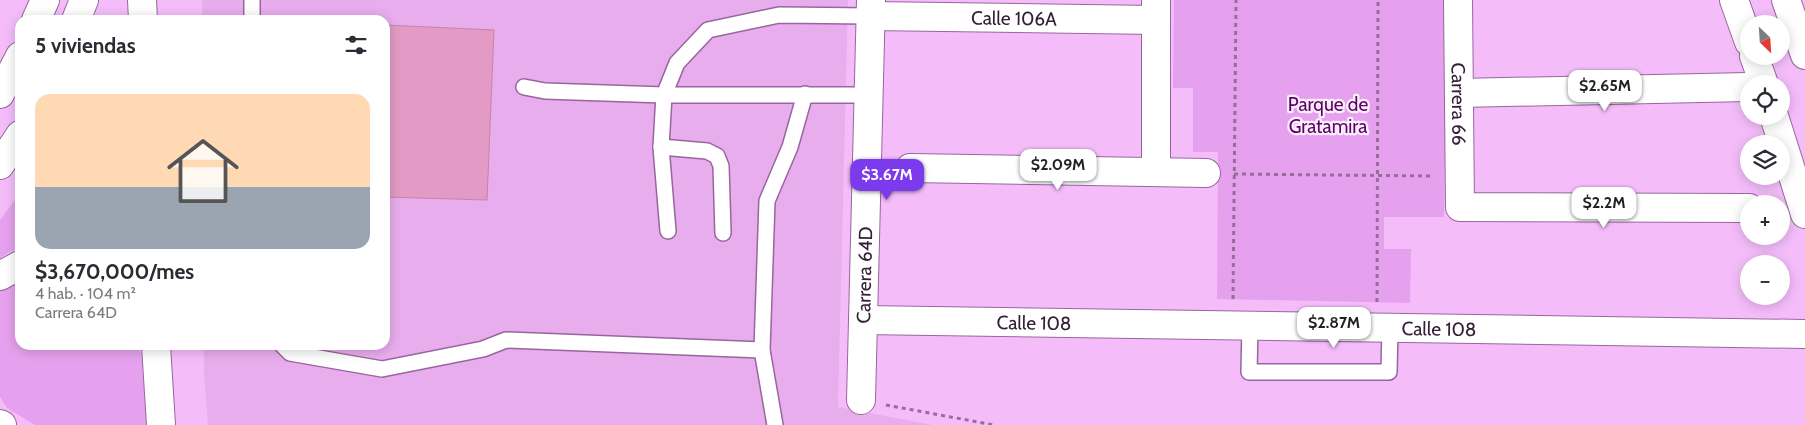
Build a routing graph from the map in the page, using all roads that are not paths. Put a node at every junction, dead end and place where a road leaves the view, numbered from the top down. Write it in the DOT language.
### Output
graph roads {
  1 [pos="45,0"];
  2 [pos="84,0"];
  3 [pos="142,0"];
  4 [pos="252,0"];
  5 [pos="1458,0"];
  6 [pos="1734,0"];
  7 [pos="1786,0"];
  8 [pos="870,8"];
  9 [pos="1156,10"];
  10 [pos="38,15"];
  11 [pos="78,15"];
  12 [pos="143,15"];
  13 [pos="252,15"];
  14 [pos="1740,17"];
  15 [pos="1805,55"];
  16 [pos="15,66"];
  17 [pos="524,87"];
  18 [pos="1740,87"];
  19 [pos="0,94"];
  20 [pos="805,94"];
  21 [pos="1459,94"];
  22 [pos="664,95"];
  23 [pos="868,95"];
  24 [pos="1777,125"];
  25 [pos="15,142"];
  26 [pos="661,147"];
  27 [pos="0,165"];
  28 [pos="910,168"];
  29 [pos="1156,172"];
  30 [pos="1206,173"];
  31 [pos="1740,208"];
  32 [pos="1805,214"];
  33 [pos="668,231"];
  34 [pos="723,233"];
  35 [pos="15,268"];
  36 [pos="0,276"];
  37 [pos="863,320"];
  38 [pos="1241,326"];
  39 [pos="1383,328"];
  40 [pos="1805,334"];
  41 [pos="156,350"];
  42 [pos="287,350"];
  43 [pos="762,350"];
  44 [pos="861,400"];
  45 [pos="161,425"];
  46 [pos="776,425"];
  1 -- 10 [label="street"];
  2 -- 11 [label="street"];
  3 -- 12 [label="street"];
  4 -- 13 [label="lane"];
  5 -- 21 [label="street, Carrera 66"];
  6 -- 14 [label="street"];
  7 -- 15 [label="street"];
  8 -- 9 [label="street, Calle 106A"];
  8 -- 22 [label="lane"];
  8 -- 23 [label="street, Carrera 64D"];
  9 -- 29 [label="street"];
  16 -- 19 [label="street"];
  17 -- 22 [label="lane"];
  18 -- 21 [label="street"];
  20 -- 22 [label="lane"];
  20 -- 23 [label="lane"];
  20 -- 43 [label="lane"];
  21 -- 31 [label="street, Carrera 66"];
  22 -- 26 [label="lane"];
  23 -- 37 [label="street, Carrera 64D"];
  24 -- 32 [label="street"];
  25 -- 27 [label="street"];
  26 -- 33 [label="lane"];
  26 -- 34 [label="lane"];
  28 -- 29 [label="street"];
  29 -- 30 [label="street"];
  35 -- 36 [label="street"];
  37 -- 38 [label="street, Calle 108"];
  37 -- 44 [label="street, Carrera 64D"];
  38 -- 39 [label="street, Calle 108"];
  38 -- 39 [label="lane"];
  39 -- 40 [label="street, Calle 108"];
  41 -- 45 [label="street"];
  42 -- 43 [label="lane"];
  43 -- 46 [label="lane"];
}
